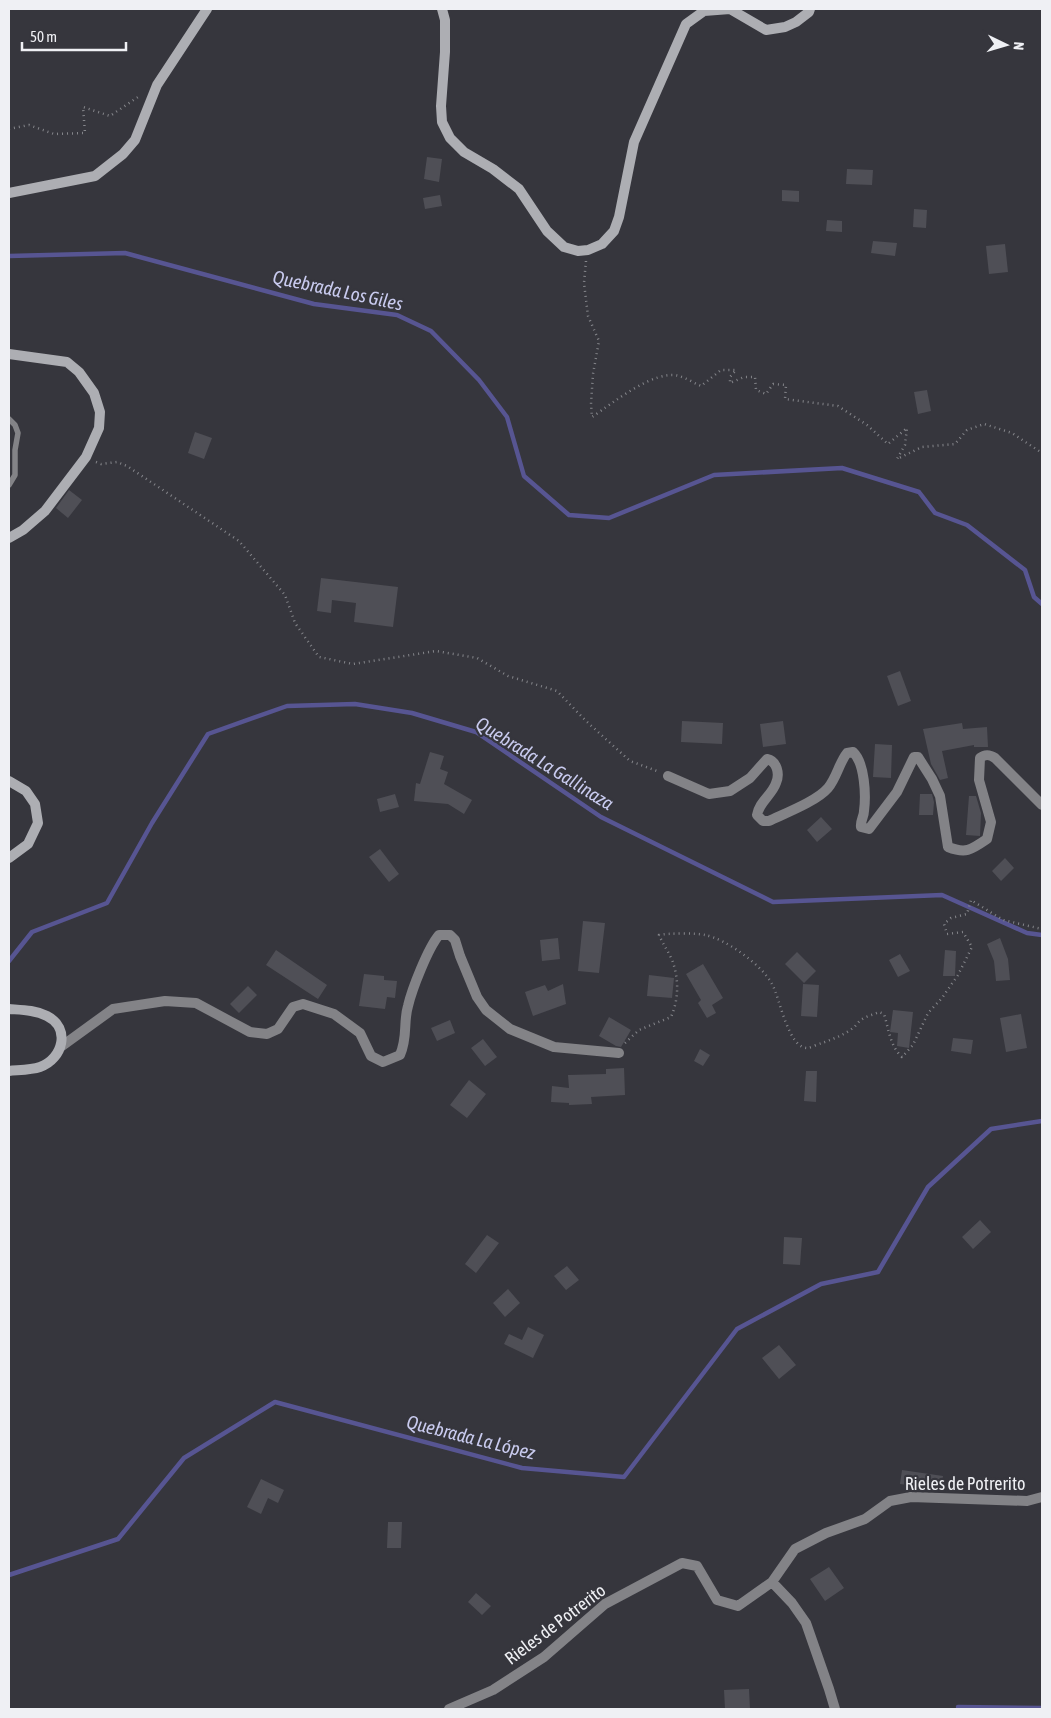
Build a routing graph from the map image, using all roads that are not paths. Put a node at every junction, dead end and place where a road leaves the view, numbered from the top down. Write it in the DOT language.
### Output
graph roads {
  1 [pos="207,9"];
  2 [pos="442,9"];
  3 [pos="810,9"];
  4 [pos="9,193"];
  5 [pos="9,354"];
  6 [pos="9,419"];
  7 [pos="9,485"];
  8 [pos="9,538"];
  9 [pos="668,776"];
  10 [pos="9,781"];
  11 [pos="1042,805"];
  12 [pos="9,858"];
  13 [pos="9,1009"];
  14 [pos="62,1046"];
  15 [pos="618,1053"];
  16 [pos="9,1071"];
  17 [pos="1042,1497"];
  18 [pos="772,1582"];
  19 [pos="449,1709"];
  20 [pos="834,1709"];
  1 -- 4 [label="main road"];
  2 -- 3 [label="main road"];
  5 -- 8 [label="main road"];
  6 -- 7 [label="lane"];
  9 -- 11 [label="street"];
  10 -- 12 [label="main road"];
  13 -- 14 [label="main road"];
  14 -- 15 [label="street"];
  14 -- 16 [label="main road"];
  17 -- 18 [label="street, Rieles de Potrerito"];
  18 -- 19 [label="street, Rieles de Potrerito"];
  18 -- 20 [label="street"];
}
